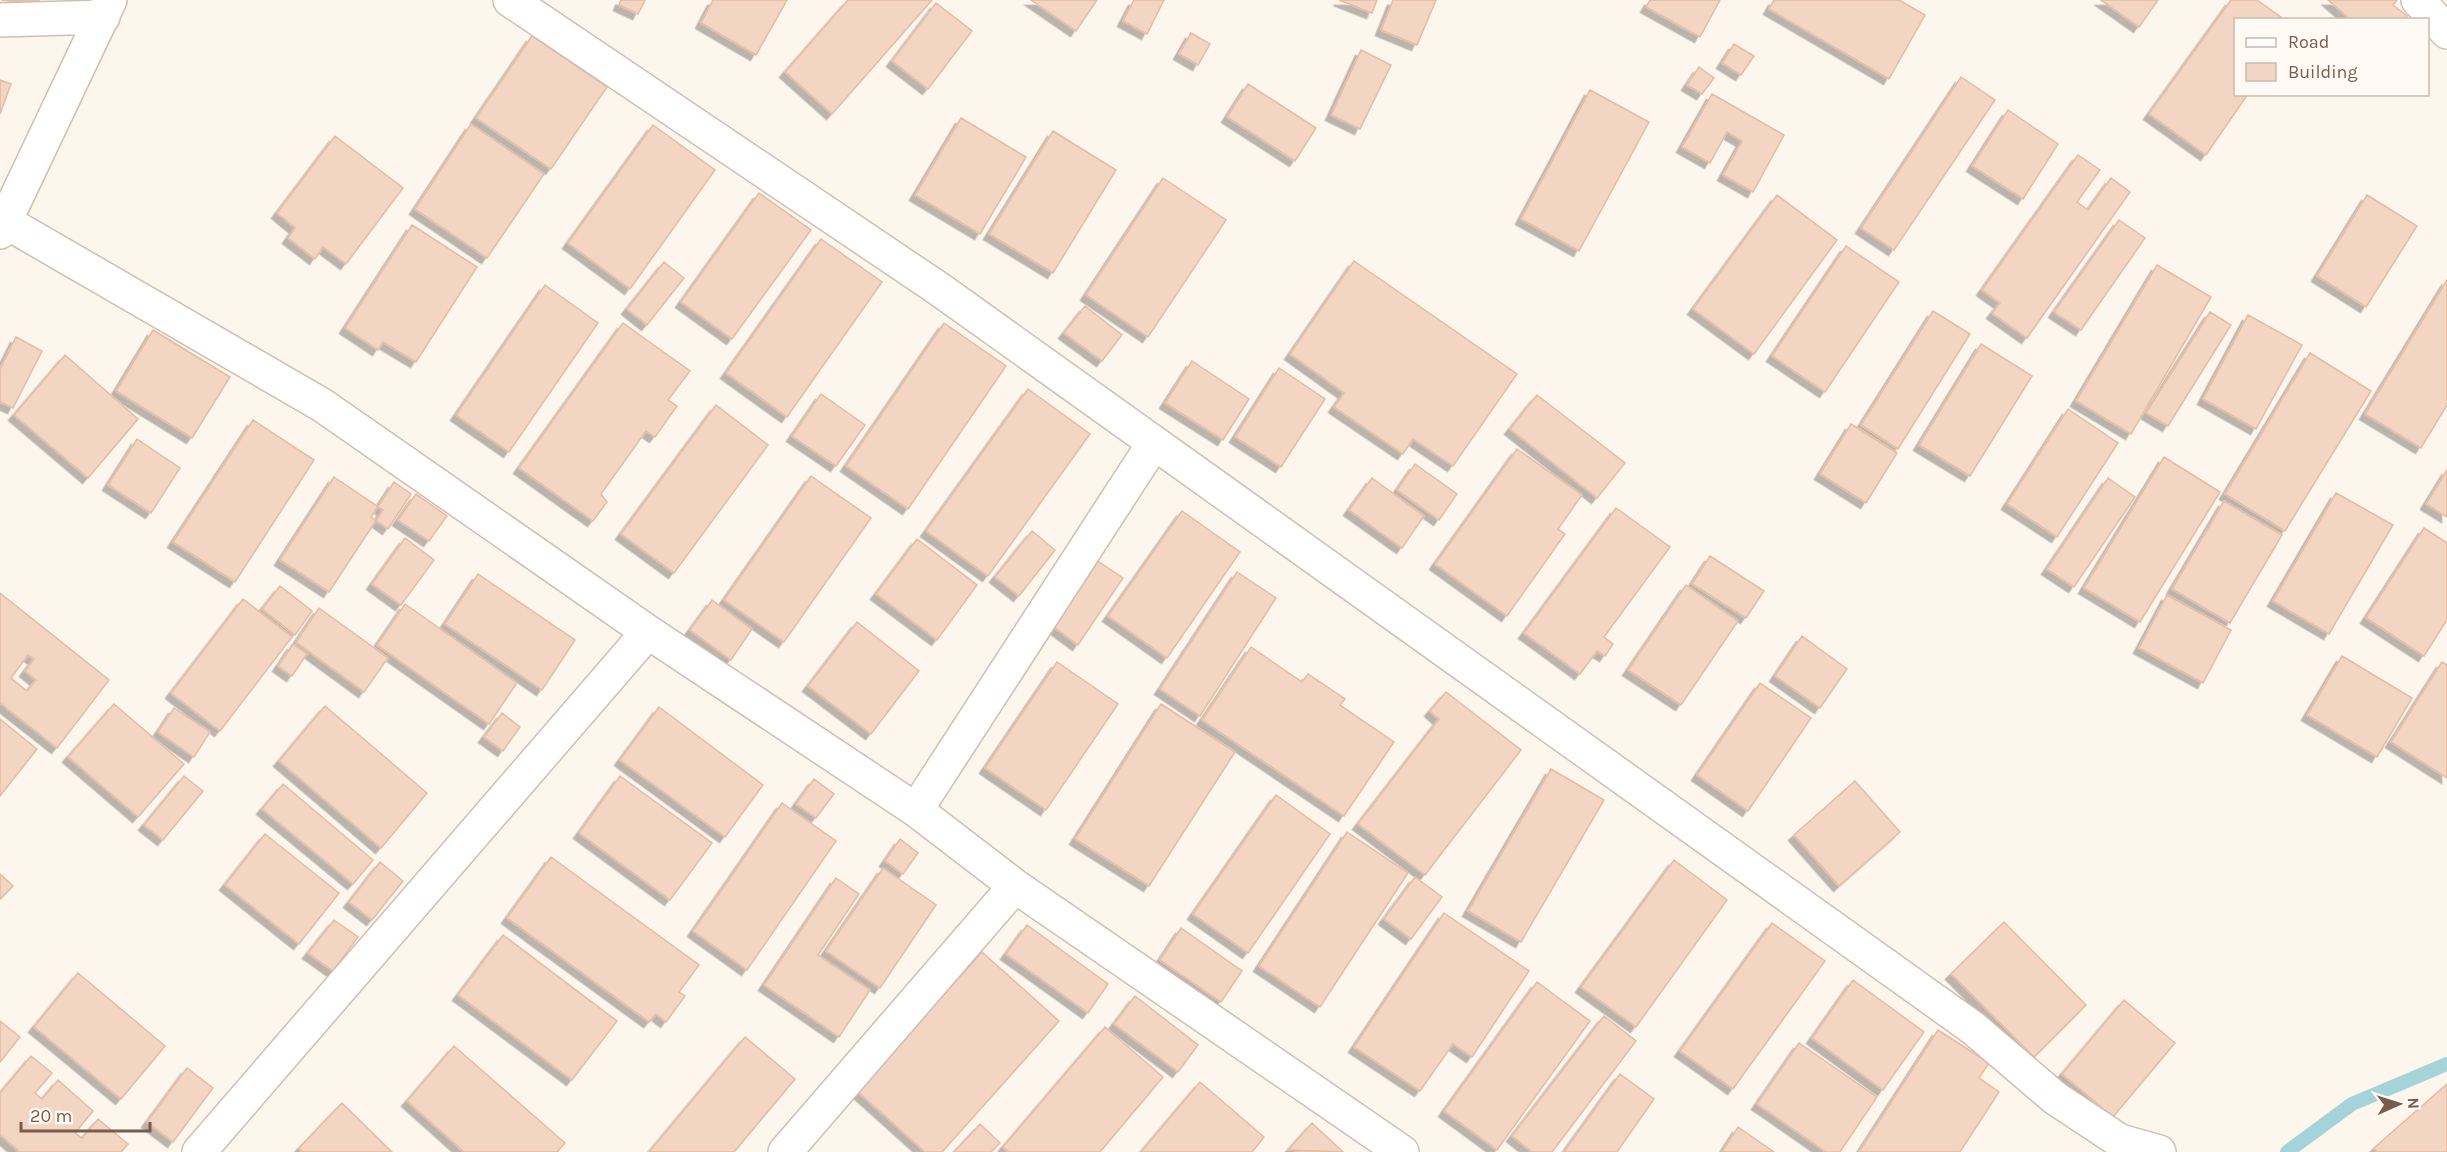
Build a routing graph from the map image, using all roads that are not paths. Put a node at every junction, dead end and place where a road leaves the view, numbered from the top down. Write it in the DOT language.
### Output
graph roads {
  1 [pos="510,0"];
  2 [pos="2418,0"];
  3 [pos="106,8"];
  4 [pos="0,20"];
  5 [pos="2447,32"];
  6 [pos="3,227"];
  7 [pos="1154,443"];
  8 [pos="648,632"];
  9 [pos="916,810"];
  10 [pos="1015,886"];
  11 [pos="199,1152"];
  12 [pos="785,1152"];
  13 [pos="1402,1152"];
  14 [pos="2159,1152"];
  1 -- 7 [label="street"];
  2 -- 5 [label="street"];
  3 -- 4 [label="street"];
  3 -- 6 [label="street"];
  6 -- 8 [label="street"];
  7 -- 9 [label="street"];
  7 -- 14 [label="street"];
  8 -- 9 [label="street"];
  8 -- 11 [label="street"];
  9 -- 10 [label="street"];
  10 -- 12 [label="street"];
  10 -- 13 [label="street"];
}
